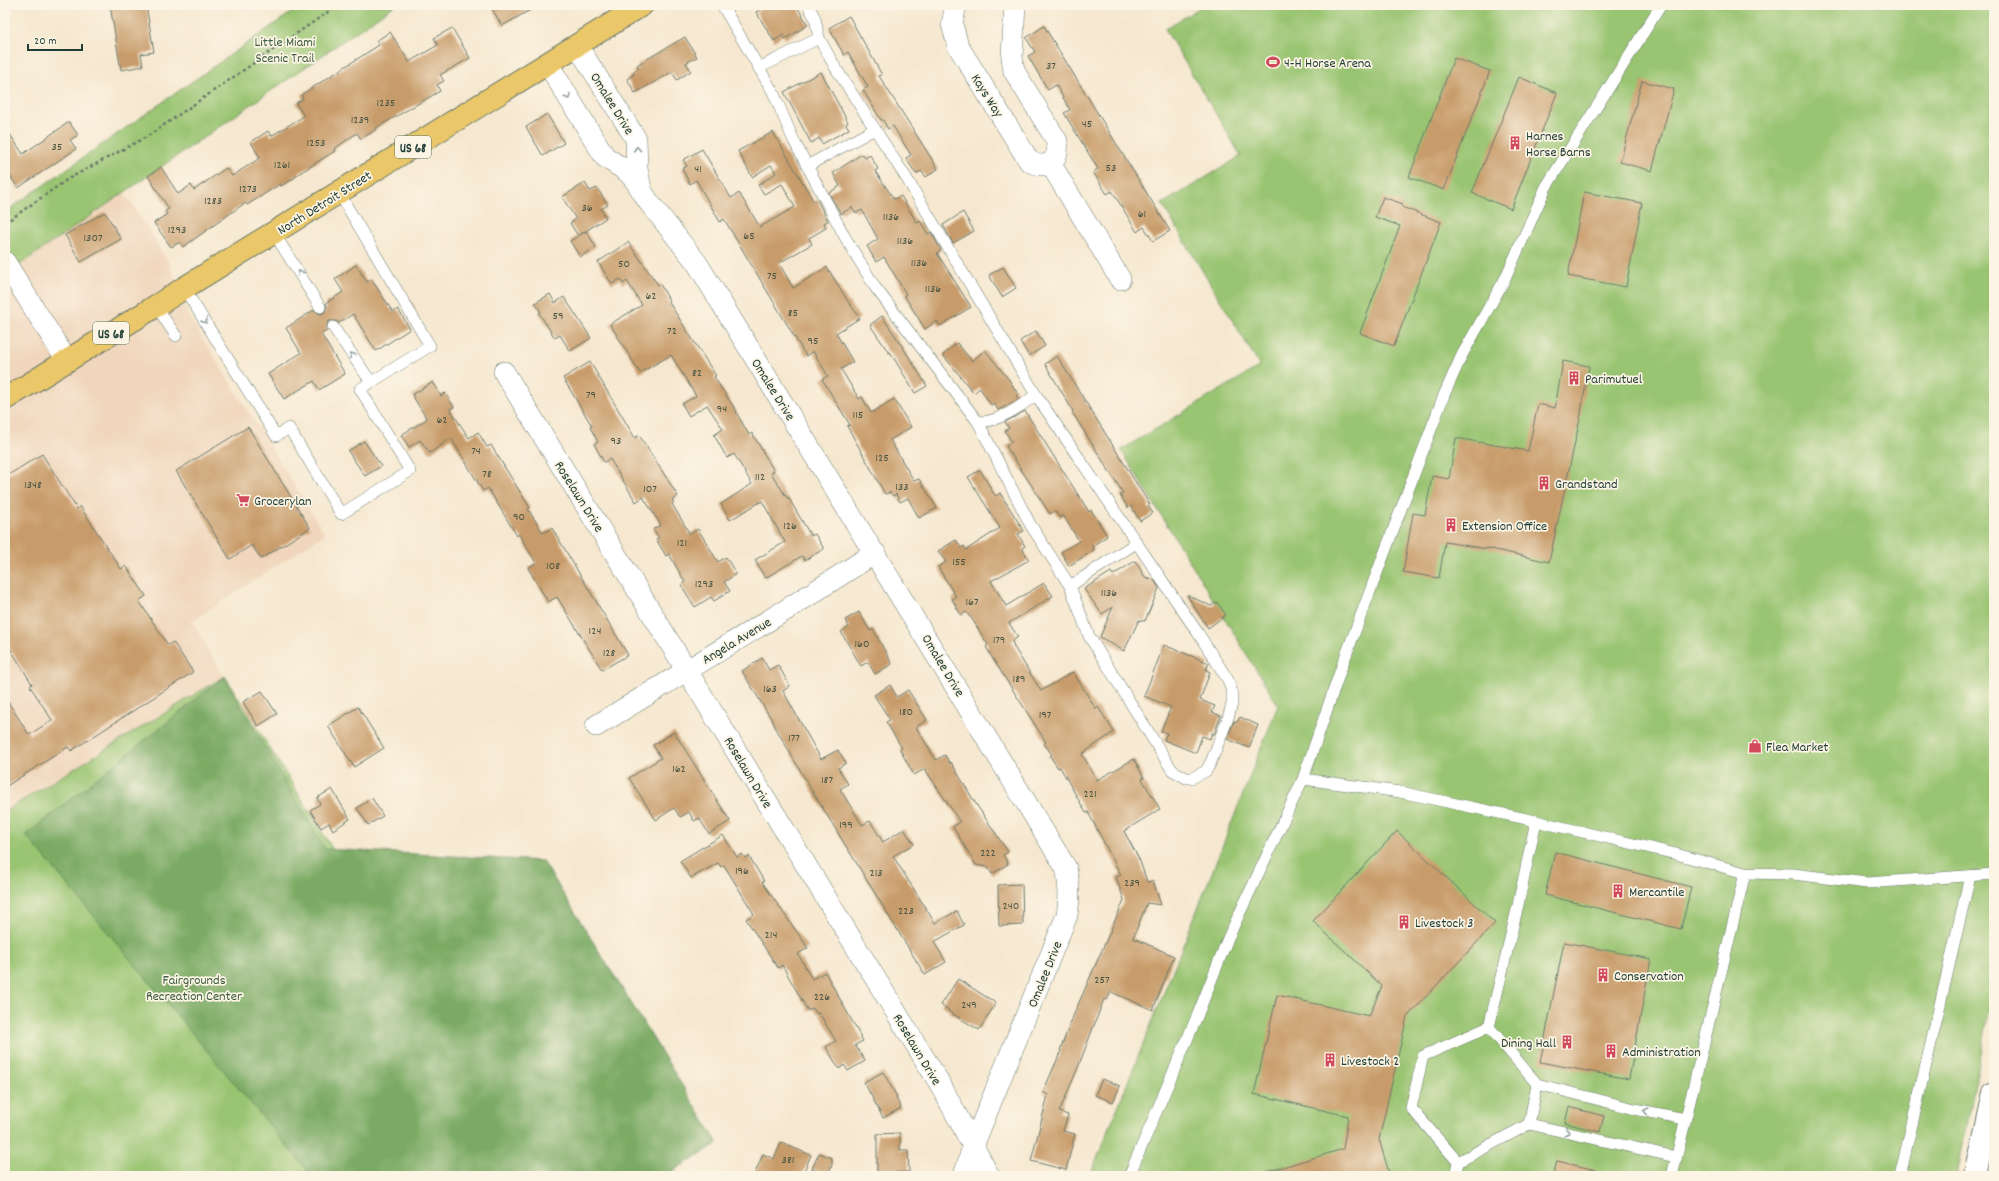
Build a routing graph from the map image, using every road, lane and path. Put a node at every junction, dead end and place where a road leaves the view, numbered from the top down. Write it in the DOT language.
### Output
graph roads {
  1 [pos="338,5"];
  2 [pos="642,5"];
  3 [pos="722,5"];
  4 [pos="808,5"];
  5 [pos="956,5"];
  6 [pos="1015,5"];
  7 [pos="1661,5"];
  8 [pos="819,38"];
  9 [pos="577,45"];
  10 [pos="548,64"];
  11 [pos="759,68"];
  12 [pos="875,129"];
  13 [pos="1050,163"];
  14 [pos="807,166"];
  15 [pos="641,188"];
  16 [pos="339,193"];
  17 [pos="5,223"];
  18 [pos="274,233"];
  19 [pos="9,276"];
  20 [pos="1120,279"];
  21 [pos="184,288"];
  22 [pos="156,306"];
  23 [pos="320,307"];
  24 [pos="333,327"];
  25 [pos="176,336"];
  26 [pos="67,361"];
  27 [pos="504,372"];
  28 [pos="371,382"];
  29 [pos="1036,395"];
  30 [pos="5,399"];
  31 [pos="978,422"];
  32 [pos="1136,542"];
  33 [pos="875,553"];
  34 [pos="1070,586"];
  35 [pos="687,670"];
  36 [pos="596,726"];
  37 [pos="1303,779"];
  38 [pos="1536,821"];
  39 [pos="1745,873"];
  40 [pos="1994,874"];
  41 [pos="1970,876"];
  42 [pos="1489,1027"];
  43 [pos="1537,1084"];
  44 [pos="1994,1096"];
  45 [pos="1684,1119"];
  46 [pos="1528,1124"];
  47 [pos="973,1146"];
  48 [pos="1676,1157"];
  49 [pos="1458,1162"];
  50 [pos="964,1176"];
  51 [pos="989,1176"];
  52 [pos="1128,1176"];
  53 [pos="1455,1176"];
  54 [pos="1672,1176"];
  55 [pos="1900,1176"];
  56 [pos="1976,1176"];
  1 -- 17 [label="path"];
  2 -- 9 [label="main road, North Detroit Street / US 68"];
  3 -- 11 [label="lane"];
  4 -- 8 [label="lane"];
  5 -- 13 [label="street, Kays Way"];
  6 -- 13 [label="street"];
  7 -- 37 [label="lane"];
  8 -- 11 [label="lane"];
  8 -- 12 [label="lane"];
  9 -- 10 [label="main road, North Detroit Street / US 68"];
  15 -- 9 [label="street, Omalee Drive, one-way"];
  10 -- 15 [label="street, Omalee Drive, one-way"];
  10 -- 16 [label="main road, North Detroit Street / US 68"];
  11 -- 14 [label="lane"];
  12 -- 14 [label="lane"];
  12 -- 29 [label="lane"];
  13 -- 20 [label="street"];
  14 -- 31 [label="lane"];
  15 -- 33 [label="street, Omalee Drive"];
  16 -- 18 [label="main road, North Detroit Street / US 68"];
  16 -- 28 [label="lane"];
  18 -- 21 [label="main road, North Detroit Street / US 68"];
  23 -- 18 [label="lane, one-way"];
  19 -- 26 [label="street"];
  21 -- 22 [label="main road, North Detroit Street / US 68"];
  21 -- 28 [label="lane, one-way"];
  22 -- 25 [label="lane"];
  22 -- 26 [label="main road, North Detroit Street / US 68"];
  28 -- 24 [label="lane, one-way"];
  26 -- 30 [label="main road, North Detroit Street / US 68"];
  27 -- 35 [label="street, Roselawn Drive"];
  29 -- 31 [label="lane"];
  29 -- 32 [label="lane"];
  31 -- 34 [label="lane"];
  32 -- 34 [label="lane"];
  32 -- 34 [label="lane"];
  33 -- 35 [label="street, Angela Avenue"];
  33 -- 47 [label="street, Omalee Drive"];
  35 -- 36 [label="street, Angela Avenue"];
  35 -- 47 [label="street, Roselawn Drive"];
  37 -- 38 [label="lane"];
  37 -- 52 [label="lane"];
  38 -- 39 [label="lane"];
  38 -- 42 [label="lane"];
  39 -- 41 [label="lane"];
  39 -- 45 [label="lane"];
  40 -- 41 [label="lane"];
  41 -- 55 [label="lane"];
  42 -- 43 [label="lane"];
  42 -- 49 [label="lane"];
  45 -- 43 [label="lane, one-way"];
  43 -- 46 [label="lane"];
  44 -- 56 [label="street"];
  45 -- 48 [label="lane"];
  46 -- 48 [label="lane, one-way"];
  46 -- 49 [label="lane"];
  47 -- 50 [label="street, Omalee Drive"];
  47 -- 51 [label="street, Roselawn Drive"];
  48 -- 54 [label="lane"];
  49 -- 53 [label="lane"];
}
